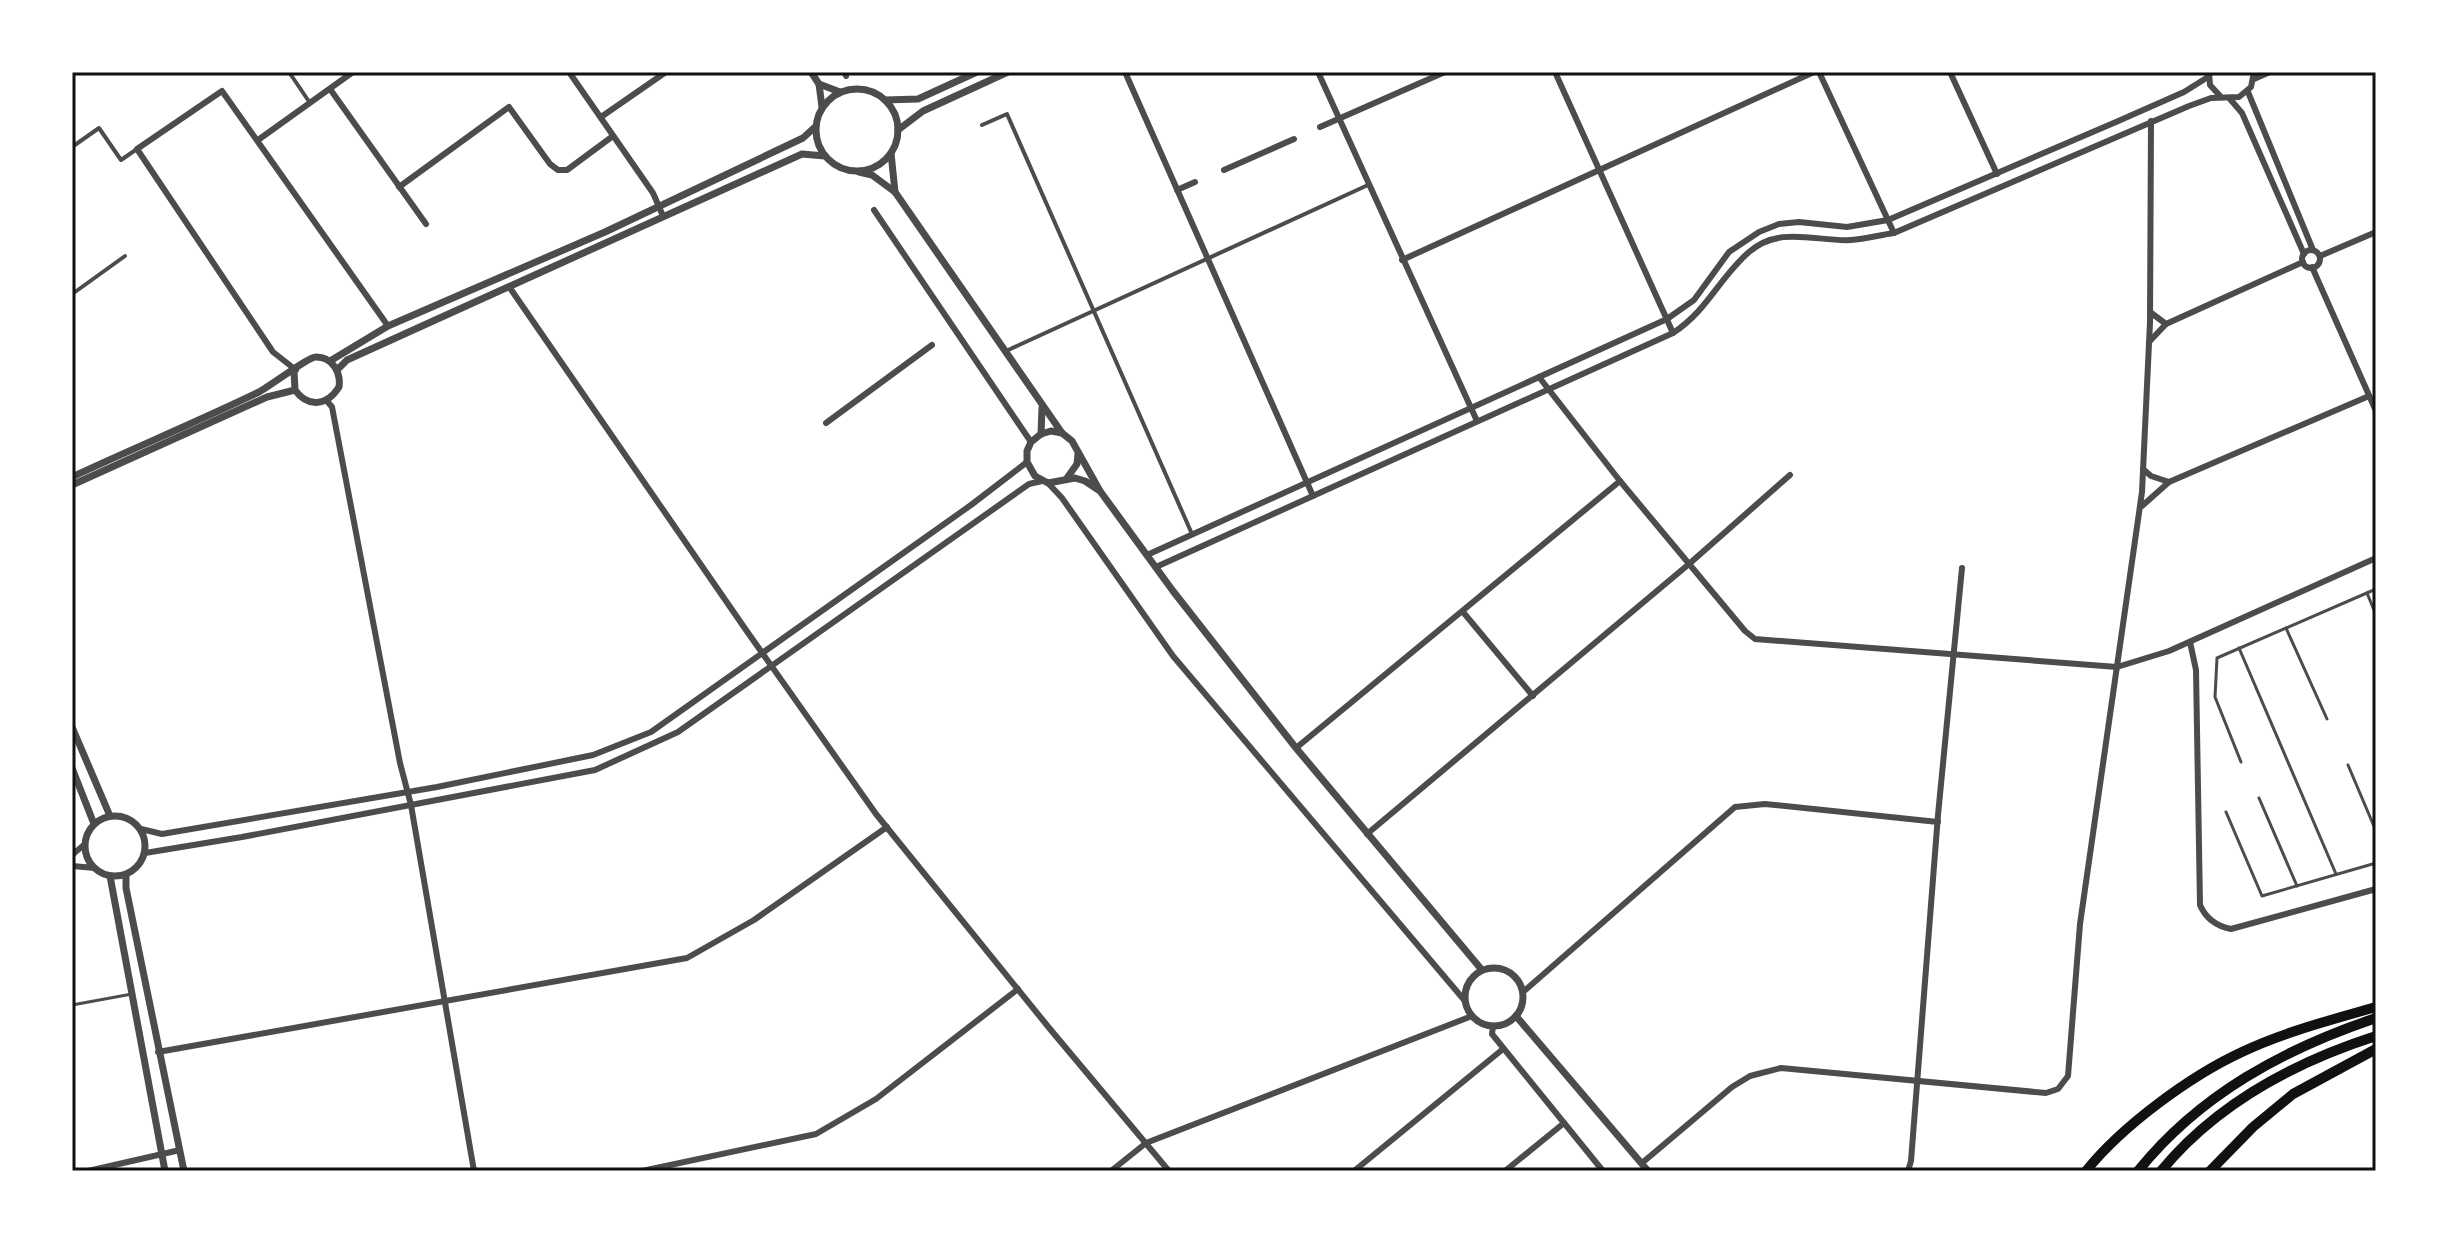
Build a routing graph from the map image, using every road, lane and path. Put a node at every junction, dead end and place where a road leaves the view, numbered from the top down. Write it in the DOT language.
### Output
graph roads {
  1 [pos="289,72"];
  2 [pos="353,72"];
  3 [pos="569,72"];
  4 [pos="666,72"];
  5 [pos="977,72"];
  6 [pos="1008,72"];
  7 [pos="1125,72"];
  8 [pos="1318,72"];
  9 [pos="1445,72"];
  10 [pos="1555,72"];
  11 [pos="1816,72"];
  12 [pos="1950,72"];
  13 [pos="2270,72"];
  14 [pos="811,73"];
  15 [pos="2208,74"];
  16 [pos="2254,76"];
  17 [pos="819,84"];
  18 [pos="330,89"];
  19 [pos="840,92"];
  20 [pos="2248,92"];
  21 [pos="2226,98"];
  22 [pos="885,100"];
  23 [pos="310,103"];
  24 [pos="822,107"];
  25 [pos="601,117"];
  26 [pos="1340,118"];
  27 [pos="2151,121"];
  28 [pos="982,125"];
  29 [pos="815,127"];
  30 [pos="1320,127"];
  31 [pos="898,130"];
  32 [pos="613,136"];
  33 [pos="1294,139"];
  34 [pos="258,140"];
  35 [pos="72,147"];
  36 [pos="137,149"];
  37 [pos="891,153"];
  38 [pos="825,156"];
  39 [pos="1224,170"];
  40 [pos="1600,170"];
  41 [pos="859,172"];
  42 [pos="1996,174"];
  43 [pos="1195,182"];
  44 [pos="1368,185"];
  45 [pos="2001,185"];
  46 [pos="399,187"];
  47 [pos="1177,190"];
  48 [pos="895,192"];
  49 [pos="658,205"];
  50 [pos="874,210"];
  51 [pos="663,216"];
  52 [pos="1888,220"];
  53 [pos="426,224"];
  54 [pos="2376,232"];
  55 [pos="1894,233"];
  56 [pos="2313,250"];
  57 [pos="2304,254"];
  58 [pos="125,256"];
  59 [pos="2320,256"];
  60 [pos="1208,259"];
  61 [pos="1402,260"];
  62 [pos="2303,262"];
  63 [pos="2312,267"];
  64 [pos="510,288"];
  65 [pos="75,292"];
  66 [pos="1095,311"];
  67 [pos="2150,312"];
  68 [pos="1667,319"];
  69 [pos="2166,324"];
  70 [pos="388,326"];
  71 [pos="1673,333"];
  72 [pos="2149,342"];
  73 [pos="932,345"];
  74 [pos="1006,351"];
  75 [pos="330,361"];
  76 [pos="295,370"];
  77 [pos="337,370"];
  78 [pos="1539,377"];
  79 [pos="295,390"];
  80 [pos="1547,390"];
  81 [pos="2369,396"];
  82 [pos="327,401"];
  83 [pos="1042,405"];
  84 [pos="1471,408"];
  85 [pos="2376,411"];
  86 [pos="1477,421"];
  87 [pos="826,423"];
  88 [pos="1062,433"];
  89 [pos="1041,434"];
  90 [pos="1031,442"];
  91 [pos="1078,452"];
  92 [pos="1027,462"];
  93 [pos="2143,469"];
  94 [pos="1790,475"];
  95 [pos="72,477"];
  96 [pos="1062,481"];
  97 [pos="1620,481"];
  98 [pos="1045,482"];
  99 [pos="1307,482"];
  100 [pos="2169,482"];
  101 [pos="72,485"];
  102 [pos="1100,491"];
  103 [pos="1313,496"];
  104 [pos="2140,508"];
  105 [pos="1192,534"];
  106 [pos="1147,555"];
  107 [pos="2376,558"];
  108 [pos="1689,564"];
  109 [pos="1156,567"];
  110 [pos="1962,568"];
  111 [pos="2376,589"];
  112 [pos="2367,593"];
  113 [pos="1463,612"];
  114 [pos="2376,615"];
  115 [pos="2286,628"];
  116 [pos="2190,642"];
  117 [pos="2239,648"];
  118 [pos="763,654"];
  119 [pos="1953,655"];
  120 [pos="772,664"];
  121 [pos="2117,667"];
  122 [pos="1533,696"];
  123 [pos="2327,719"];
  124 [pos="72,727"];
  125 [pos="1296,748"];
  126 [pos="2241,762"];
  127 [pos="2348,765"];
  128 [pos="72,768"];
  129 [pos="408,792"];
  130 [pos="2259,798"];
  131 [pos="411,805"];
  132 [pos="2226,812"];
  133 [pos="110,816"];
  134 [pos="1938,822"];
  135 [pos="94,824"];
  136 [pos="887,827"];
  137 [pos="141,829"];
  138 [pos="2376,831"];
  139 [pos="1367,834"];
  140 [pos="85,844"];
  141 [pos="145,853"];
  142 [pos="72,855"];
  143 [pos="2376,863"];
  144 [pos="72,866"];
  145 [pos="95,868"];
  146 [pos="126,874"];
  147 [pos="2336,874"];
  148 [pos="110,876"];
  149 [pos="2297,886"];
  150 [pos="2376,889"];
  151 [pos="1482,970"];
  152 [pos="1018,989"];
  153 [pos="1523,992"];
  154 [pos="132,994"];
  155 [pos="1465,1001"];
  156 [pos="446,1002"];
  157 [pos="72,1005"];
  158 [pos="2376,1007"];
  159 [pos="1472,1016"];
  160 [pos="1516,1016"];
  161 [pos="2376,1018"];
  162 [pos="1493,1026"];
  163 [pos="2376,1036"];
  164 [pos="1503,1049"];
  165 [pos="2376,1049"];
  166 [pos="158,1052"];
  167 [pos="1915,1083"];
  168 [pos="1564,1123"];
  169 [pos="1146,1143"];
  170 [pos="180,1150"];
  171 [pos="162,1155"];
  172 [pos="1642,1163"];
  173 [pos="88,1171"];
  174 [pos="165,1171"];
  175 [pos="184,1171"];
  176 [pos="474,1171"];
  177 [pos="642,1171"];
  178 [pos="1111,1171"];
  179 [pos="1169,1171"];
  180 [pos="1354,1171"];
  181 [pos="1505,1171"];
  182 [pos="1603,1171"];
  183 [pos="1648,1171"];
  184 [pos="1908,1171"];
  185 [pos="2086,1171"];
  186 [pos="2138,1171"];
  187 [pos="2161,1171"];
  188 [pos="2210,1171"];
  1 -- 23 [label="street"];
  2 -- 18 [label="street"];
  3 -- 25 [label="street"];
  4 -- 25 [label="street"];
  5 -- 22 [label="street"];
  6 -- 31 [label="street"];
  7 -- 47 [label="street"];
  8 -- 26 [label="street"];
  9 -- 26 [label="street"];
  10 -- 40 [label="street"];
  11 -- 40 [label="street"];
  11 -- 52 [label="street"];
  12 -- 42 [label="street"];
  13 -- 16 [label="street"];
  14 -- 17 [label="street"];
  15 -- 21 [label="street"];
  15 -- 42 [label="street"];
  16 -- 20 [label="street"];
  17 -- 19 [label="street"];
  17 -- 24 [label="street"];
  18 -- 23 [label="street"];
  18 -- 46 [label="street"];
  19 -- 22 [label="street"];
  19 -- 24 [label="street"];
  20 -- 21 [label="street"];
  20 -- 56 [label="street"];
  21 -- 27 [label="street"];
  21 -- 57 [label="street"];
  22 -- 31 [label="street"];
  23 -- 34 [label="street"];
  24 -- 29 [label="street"];
  25 -- 32 [label="street"];
  26 -- 30 [label="street"];
  26 -- 44 [label="street"];
  27 -- 45 [label="street"];
  27 -- 67 [label="street"];
  28 -- 66 [label="street"];
  29 -- 38 [label="street"];
  29 -- 49 [label="street"];
  31 -- 37 [label="street"];
  32 -- 46 [label="street"];
  32 -- 49 [label="street"];
  33 -- 39 [label="street"];
  34 -- 36 [label="street"];
  34 -- 70 [label="street"];
  35 -- 36 [label="street"];
  36 -- 76 [label="street"];
  37 -- 41 [label="street"];
  37 -- 48 [label="street"];
  38 -- 41 [label="street"];
  38 -- 51 [label="street"];
  40 -- 61 [label="street"];
  40 -- 68 [label="street"];
  41 -- 48 [label="street"];
  42 -- 45 [label="street"];
  42 -- 52 [label="street"];
  43 -- 47 [label="street"];
  44 -- 60 [label="street"];
  44 -- 61 [label="street"];
  45 -- 55 [label="street"];
  46 -- 53 [label="street"];
  47 -- 60 [label="street"];
  48 -- 74 [label="street"];
  49 -- 51 [label="street"];
  49 -- 70 [label="street"];
  50 -- 90 [label="street"];
  51 -- 64 [label="street"];
  52 -- 55 [label="street"];
  52 -- 68 [label="street"];
  54 -- 59 [label="street"];
  55 -- 71 [label="street"];
  56 -- 57 [label="street"];
  56 -- 59 [label="street"];
  57 -- 62 [label="street"];
  58 -- 65 [label="street"];
  59 -- 63 [label="street"];
  60 -- 66 [label="street"];
  60 -- 99 [label="street"];
  61 -- 84 [label="street"];
  62 -- 63 [label="street"];
  62 -- 69 [label="street"];
  63 -- 81 [label="street"];
  64 -- 77 [label="street"];
  64 -- 118 [label="street"];
  66 -- 74 [label="street"];
  66 -- 105 [label="street"];
  67 -- 69 [label="street"];
  67 -- 72 [label="street"];
  68 -- 71 [label="street"];
  68 -- 78 [label="street"];
  69 -- 72 [label="street"];
  70 -- 75 [label="street"];
  71 -- 80 [label="street"];
  72 -- 93 [label="street"];
  73 -- 87 [label="street"];
  74 -- 83 [label="street"];
  75 -- 76 [label="street"];
  75 -- 77 [label="street"];
  76 -- 79 [label="street"];
  76 -- 95 [label="street"];
  77 -- 82 [label="street"];
  78 -- 80 [label="street"];
  78 -- 84 [label="street"];
  79 -- 82 [label="street"];
  79 -- 101 [label="street"];
  80 -- 86 [label="street"];
  80 -- 97 [label="street"];
  81 -- 85 [label="street"];
  81 -- 100 [label="street"];
  82 -- 129 [label="street"];
  83 -- 88 [label="street"];
  83 -- 89 [label="street"];
  84 -- 86 [label="street"];
  84 -- 99 [label="street"];
  86 -- 103 [label="street"];
  88 -- 89 [label="street"];
  88 -- 91 [label="street"];
  89 -- 90 [label="street"];
  90 -- 92 [label="street"];
  91 -- 96 [label="street"];
  91 -- 102 [label="street"];
  92 -- 98 [label="street"];
  92 -- 118 [label="street"];
  93 -- 100 [label="street"];
  93 -- 104 [label="street"];
  94 -- 108 [label="street"];
  96 -- 98 [label="street"];
  96 -- 102 [label="street"];
  97 -- 108 [label="street"];
  97 -- 113 [label="street"];
  98 -- 120 [label="street"];
  98 -- 155 [label="street"];
  99 -- 103 [label="street"];
  99 -- 105 [label="street"];
  100 -- 104 [label="street"];
  102 -- 106 [label="street"];
  103 -- 109 [label="street"];
  104 -- 121 [label="street"];
  105 -- 106 [label="street"];
  106 -- 109 [label="street"];
  107 -- 116 [label="street"];
  108 -- 119 [label="street"];
  108 -- 122 [label="street"];
  109 -- 125 [label="street"];
  110 -- 119 [label="street"];
  111 -- 112 [label="lane"];
  112 -- 114 [label="lane"];
  112 -- 115 [label="lane"];
  113 -- 122 [label="street"];
  113 -- 125 [label="street"];
  115 -- 117 [label="lane"];
  115 -- 123 [label="lane"];
  116 -- 121 [label="street"];
  116 -- 150 [label="street"];
  117 -- 126 [label="lane"];
  117 -- 147 [label="lane"];
  118 -- 120 [label="street"];
  118 -- 129 [label="street"];
  119 -- 121 [label="street"];
  119 -- 134 [label="street"];
  120 -- 131 [label="street"];
  120 -- 136 [label="street"];
  121 -- 167 [label="street"];
  122 -- 139 [label="street"];
  124 -- 133 [label="street"];
  125 -- 139 [label="street"];
  127 -- 138 [label="lane"];
  128 -- 135 [label="street"];
  129 -- 131 [label="street"];
  129 -- 137 [label="street"];
  130 -- 149 [label="lane"];
  131 -- 141 [label="street"];
  131 -- 156 [label="street"];
  132 -- 149 [label="lane"];
  133 -- 135 [label="street"];
  133 -- 137 [label="street"];
  134 -- 153 [label="street"];
  134 -- 167 [label="street"];
  135 -- 140 [label="street"];
  136 -- 152 [label="street"];
  136 -- 156 [label="street"];
  137 -- 141 [label="street"];
  139 -- 151 [label="street"];
  140 -- 142 [label="street"];
  140 -- 145 [label="street"];
  141 -- 146 [label="street"];
  143 -- 147 [label="lane"];
  144 -- 145 [label="street"];
  145 -- 148 [label="street"];
  146 -- 148 [label="street"];
  146 -- 166 [label="street"];
  147 -- 149 [label="lane"];
  148 -- 154 [label="street"];
  151 -- 153 [label="street"];
  151 -- 155 [label="street"];
  152 -- 169 [label="street"];
  152 -- 177 [label="street"];
  153 -- 160 [label="street"];
  154 -- 157 [label="lane"];
  154 -- 171 [label="street"];
  155 -- 159 [label="street"];
  156 -- 166 [label="street"];
  156 -- 176 [label="street"];
  158 -- 185 [label="highway"];
  159 -- 162 [label="street"];
  159 -- 169 [label="street"];
  160 -- 162 [label="street"];
  160 -- 172 [label="street"];
  161 -- 186 [label="highway"];
  162 -- 164 [label="street"];
  163 -- 187 [label="highway"];
  164 -- 168 [label="street"];
  164 -- 180 [label="street"];
  165 -- 188 [label="highway"];
  166 -- 170 [label="street"];
  167 -- 172 [label="street"];
  167 -- 184 [label="street"];
  168 -- 181 [label="street"];
  168 -- 182 [label="street"];
  169 -- 178 [label="street"];
  169 -- 179 [label="street"];
  170 -- 171 [label="street"];
  170 -- 175 [label="street"];
  171 -- 173 [label="street"];
  171 -- 174 [label="street"];
  172 -- 183 [label="street"];
}
